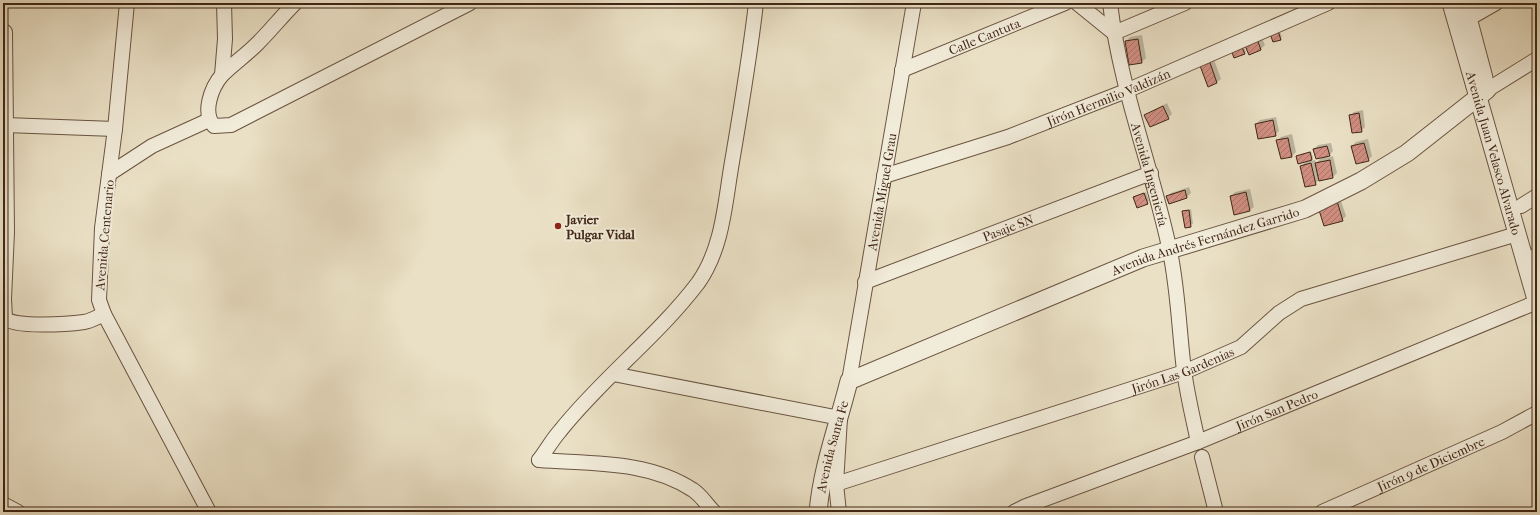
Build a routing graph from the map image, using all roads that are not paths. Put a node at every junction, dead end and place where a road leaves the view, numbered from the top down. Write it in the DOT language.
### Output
graph roads {
  1 [pos="127,3"];
  2 [pos="224,3"];
  3 [pos="295,3"];
  4 [pos="470,3"];
  5 [pos="756,3"];
  6 [pos="914,3"];
  7 [pos="1066,3"];
  8 [pos="1077,3"];
  9 [pos="1110,3"];
  10 [pos="1185,3"];
  11 [pos="1328,3"];
  12 [pos="1451,3"];
  13 [pos="1496,3"];
  14 [pos="1466,11"];
  15 [pos="5,32"];
  16 [pos="1114,33"];
  17 [pos="1537,59"];
  18 [pos="902,70"];
  19 [pos="222,75"];
  20 [pos="1126,91"];
  21 [pos="1482,93"];
  22 [pos="209,120"];
  23 [pos="5,125"];
  24 [pos="115,129"];
  25 [pos="1151,173"];
  26 [pos="109,174"];
  27 [pos="884,176"];
  28 [pos="1537,196"];
  29 [pos="1521,206"];
  30 [pos="1517,234"];
  31 [pos="1170,248"];
  32 [pos="1536,258"];
  33 [pos="865,282"];
  34 [pos="1537,302"];
  35 [pos="104,314"];
  36 [pos="1184,372"];
  37 [pos="613,374"];
  38 [pos="849,381"];
  39 [pos="1537,413"];
  40 [pos="840,418"];
  41 [pos="1198,442"];
  42 [pos="1202,457"];
  43 [pos="836,484"];
  44 [pos="3,504"];
  45 [pos="1343,508"];
  46 [pos="18,512"];
  47 [pos="209,512"];
  48 [pos="714,512"];
  49 [pos="818,512"];
  50 [pos="839,512"];
  51 [pos="1014,512"];
  52 [pos="1216,512"];
  53 [pos="1322,512"];
  1 -- 24 [label="street, Avenida Centenario"];
  2 -- 19 [label="street"];
  3 -- 19 [label="street"];
  4 -- 22 [label="street"];
  5 -- 37 [label="street"];
  6 -- 18 [label="street, Avenida Miguel Grau"];
  7 -- 18 [label="street, Calle Cantuta"];
  8 -- 16 [label="street"];
  9 -- 16 [label="street, Avenida Ingeniería"];
  10 -- 16 [label="street"];
  11 -- 20 [label="street, Jirón Hermilio Valdizán"];
  12 -- 21 [label="street, Avenida Juan Velasco Alvarado"];
  13 -- 14 [label="street"];
  14 -- 21 [label="street, Avenida Juan Velasco Alvarado"];
  15 -- 23 [label="street"];
  16 -- 20 [label="street, Avenida Ingeniería"];
  17 -- 21 [label="street, Avenida Andrés Fernández Garrido"];
  18 -- 27 [label="street, Avenida Miguel Grau"];
  19 -- 22 [label="street"];
  20 -- 25 [label="street, Avenida Ingeniería"];
  20 -- 27 [label="street, Jirón Hermilio Valdizán"];
  21 -- 29 [label="street, Avenida Juan Velasco Alvarado"];
  21 -- 30 [label="street, Avenida Juan Velasco Alvarado"];
  21 -- 31 [label="street, Avenida Andrés Fernández Garrido"];
  22 -- 26 [label="street"];
  23 -- 24 [label="street"];
  23 -- 35 [label="street"];
  24 -- 26 [label="street, Avenida Centenario"];
  25 -- 31 [label="street, Avenida Ingeniería"];
  25 -- 33 [label="street, Pasaje SN"];
  26 -- 35 [label="street, Avenida Centenario"];
  27 -- 33 [label="street, Avenida Miguel Grau"];
  28 -- 29 [label="street"];
  29 -- 32 [label="street, Avenida Juan Velasco Alvarado"];
  30 -- 34 [label="street, Avenida Juan Velasco Alvarado"];
  30 -- 36 [label="street, Jirón Las Gardenias"];
  31 -- 36 [label="street, Avenida Ingeniería"];
  31 -- 38 [label="street, Avenida Andrés Fernández Garrido"];
  33 -- 38 [label="street, Avenida Miguel Grau"];
  34 -- 41 [label="street, Jirón San Pedro"];
  35 -- 47 [label="street, Avenida Centenario"];
  36 -- 41 [label="street, Avenida Ingeniería"];
  36 -- 43 [label="street, Jirón Las Gardenias"];
  37 -- 40 [label="street"];
  37 -- 48 [label="street"];
  38 -- 40 [label="street, Avenida Santa Fe"];
  39 -- 45 [label="street, Jirón 9 de Diciembre"];
  40 -- 43 [label="street"];
  40 -- 49 [label="street, Avenida Santa Fe"];
  41 -- 51 [label="street, Jirón San Pedro"];
  42 -- 52 [label="street"];
  43 -- 50 [label="street"];
  44 -- 46 [label="street"];
  45 -- 53 [label="street, Jirón 9 de Diciembre"];
}
